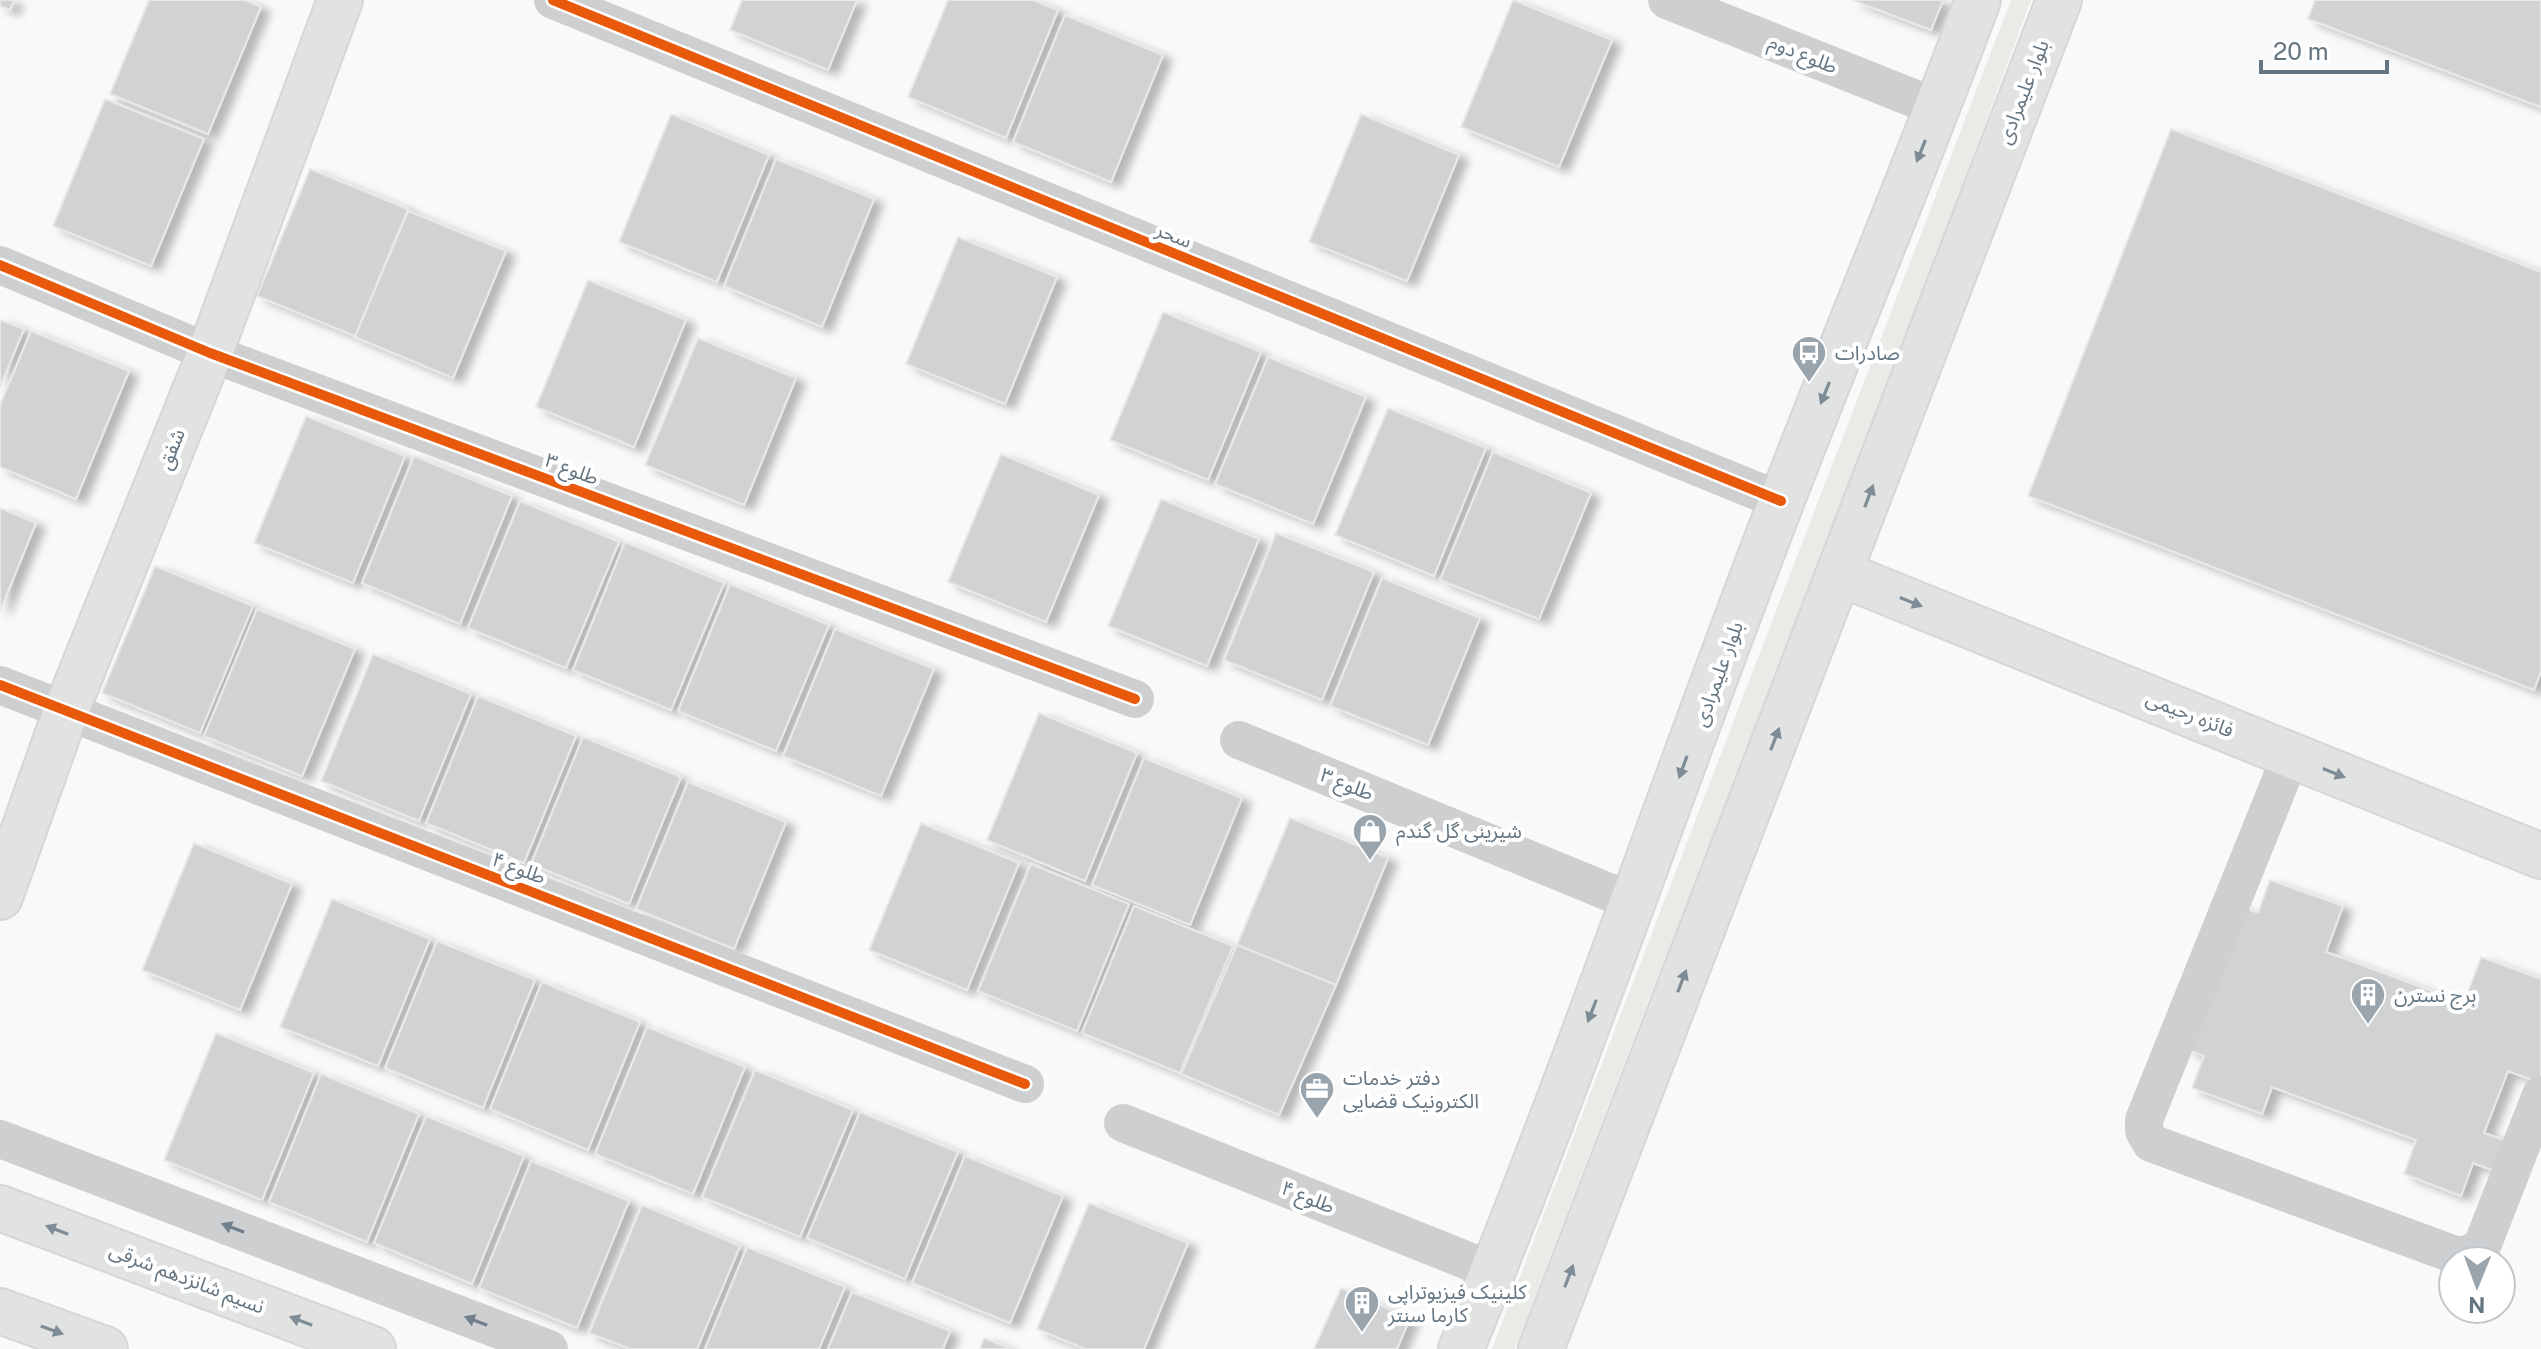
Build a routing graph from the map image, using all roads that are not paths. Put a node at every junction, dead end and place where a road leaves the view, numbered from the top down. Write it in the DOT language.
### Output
graph roads {
  1 [pos="340,0"];
  2 [pos="553,0"];
  3 [pos="1667,0"];
  4 [pos="1978,0"];
  5 [pos="2059,0"];
  6 [pos="1938,108"];
  7 [pos="0,265"];
  8 [pos="210,353"];
  9 [pos="1781,501"];
  10 [pos="1839,573"];
  11 [pos="0,685"];
  12 [pos="1135,699"];
  13 [pos="66,711"];
  14 [pos="1239,740"];
  15 [pos="2291,755"];
  16 [pos="2541,856"];
  17 [pos="0,897"];
  18 [pos="1633,902"];
  19 [pos="1025,1084"];
  20 [pos="2541,1095"];
  21 [pos="1123,1123"];
  22 [pos="0,1139"];
  23 [pos="0,1208"];
  24 [pos="1493,1271"];
  25 [pos="0,1311"];
  26 [pos="105,1349"];
  27 [pos="373,1349"];
  28 [pos="549,1349"];
  29 [pos="1461,1349"];
  30 [pos="1541,1349"];
  1 -- 8 [label="main road, شفق"];
  2 -- 9 [label="street, سحر"];
  3 -- 6 [label="street, طلوع دوم"];
  4 -- 6 [label="main road, بلوار علیمرادی"];
  10 -- 5 [label="main road, بلوار علیمرادی, one-way"];
  6 -- 9 [label="main road, بلوار علیمرادی, one-way"];
  7 -- 8 [label="street, طلوع ۳"];
  8 -- 12 [label="street, طلوع ۳"];
  8 -- 13 [label="main road, شفق"];
  9 -- 18 [label="main road, بلوار علیمرادی, one-way"];
  10 -- 15 [label="main road, فائزه رحیمی, one-way"];
  30 -- 10 [label="main road, بلوار علیمرادی, one-way"];
  11 -- 13 [label="street, طلوع ۴"];
  13 -- 17 [label="main road, شفق"];
  13 -- 19 [label="street, طلوع ۴"];
  14 -- 18 [label="street, طلوع ۳"];
  15 -- 16 [label="main road, فائزه رحیمی, one-way"];
  15 -- 20 [label="street"];
  18 -- 24 [label="main road, بلوار علیمرادی, one-way"];
  21 -- 24 [label="street, طلوع ۴"];
  28 -- 22 [label="street, one-way"];
  27 -- 23 [label="main road, نسیم شانزدهم شرقی, one-way"];
  24 -- 29 [label="main road, بلوار علیمرادی"];
  25 -- 26 [label="main road, one-way"];
}
